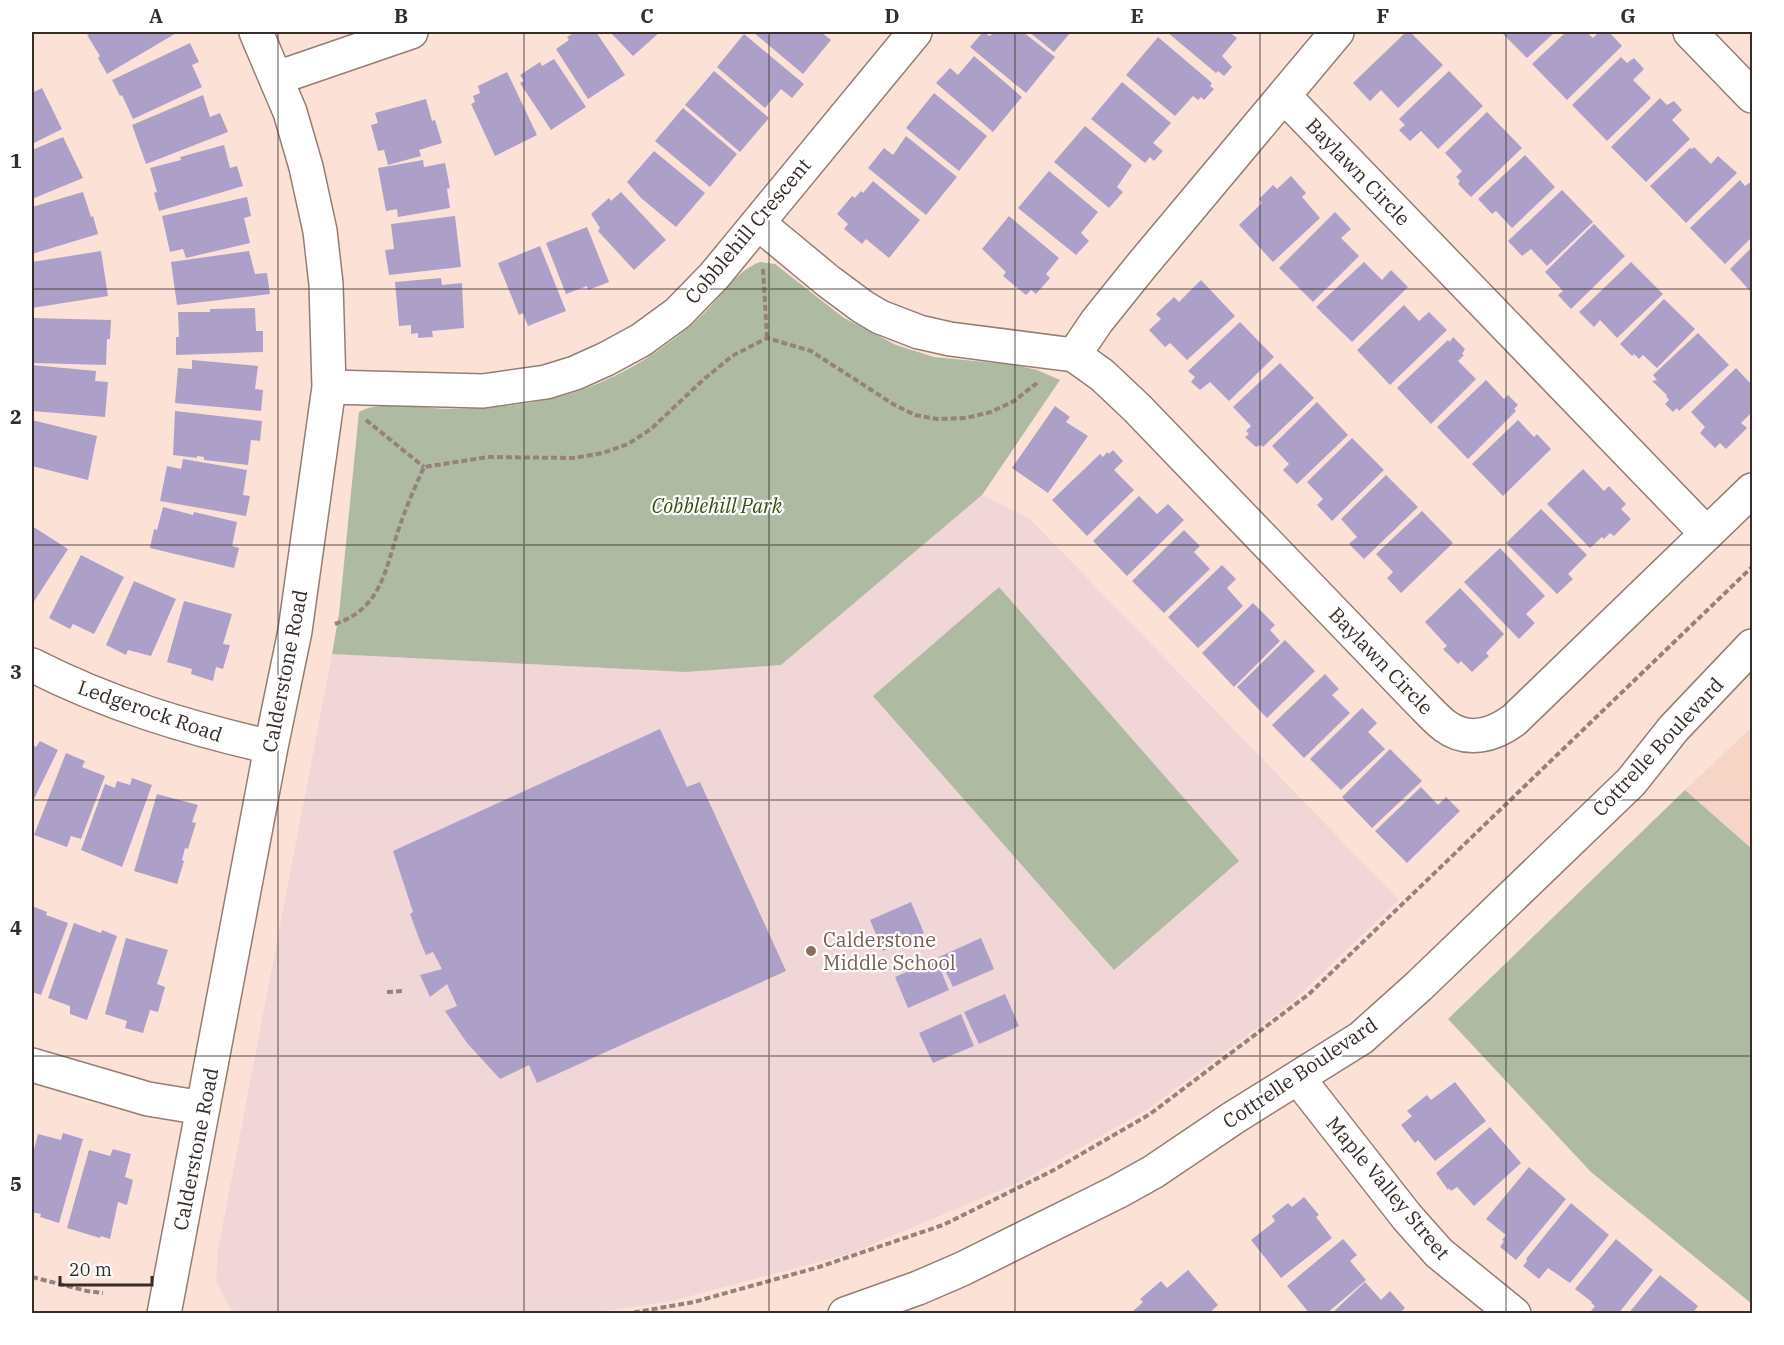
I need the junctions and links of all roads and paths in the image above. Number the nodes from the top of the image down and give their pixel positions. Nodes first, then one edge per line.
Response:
1 (256, 32) edge
2 (411, 32) edge
3 (915, 32) edge
4 (1337, 32) edge
5 (1690, 32) edge
6 (277, 78) junction
7 (1284, 96) junction
8 (1752, 96) edge
9 (758, 223) junction
10 (763, 268) dead end
11 (767, 338) junction
12 (1074, 355) junction
13 (1043, 378) dead end
14 (329, 387) junction
15 (365, 419) dead end
16 (424, 467) junction
17 (1752, 490) edge
18 (1707, 534) junction
19 (1752, 567) edge
20 (335, 624) dead end
21 (1752, 646) edge
22 (32, 665) edge
23 (271, 747) junction
24 (404, 991) dead end
25 (387, 992) dead end
26 (32, 1065) edge
27 (1298, 1078) junction
28 (203, 1108) junction
29 (32, 1277) edge
30 (103, 1293) dead end
31 (164, 1314) edge
32 (625, 1314) edge
33 (845, 1314) edge
34 (1514, 1314) edge

1 - 6 street, Calderstone Road
2 - 6 street
3 - 9 street, Cobblehill Crescent
4 - 7 street
5 - 8 street
6 - 14 street, Calderstone Road
7 - 12 street
7 - 18 street, Baylawn Circle
9 - 12 street, Baylawn Circle
9 - 14 street, Cobblehill Crescent
10 - 11 path
11 - 13 path
11 - 16 path
12 - 18 street, Baylawn Circle
14 - 23 street, Calderstone Road
15 - 16 path
16 - 20 path
17 - 18 street, Baylawn Circle
19 - 32 path
21 - 27 street, Cottrelle Boulevard
22 - 23 street, Ledgerock Road
23 - 28 street, Calderstone Road
24 - 25 path
26 - 28 street
27 - 33 street, Cottrelle Boulevard
27 - 34 street, Maple Valley Street
28 - 31 street, Calderstone Road
29 - 30 path

